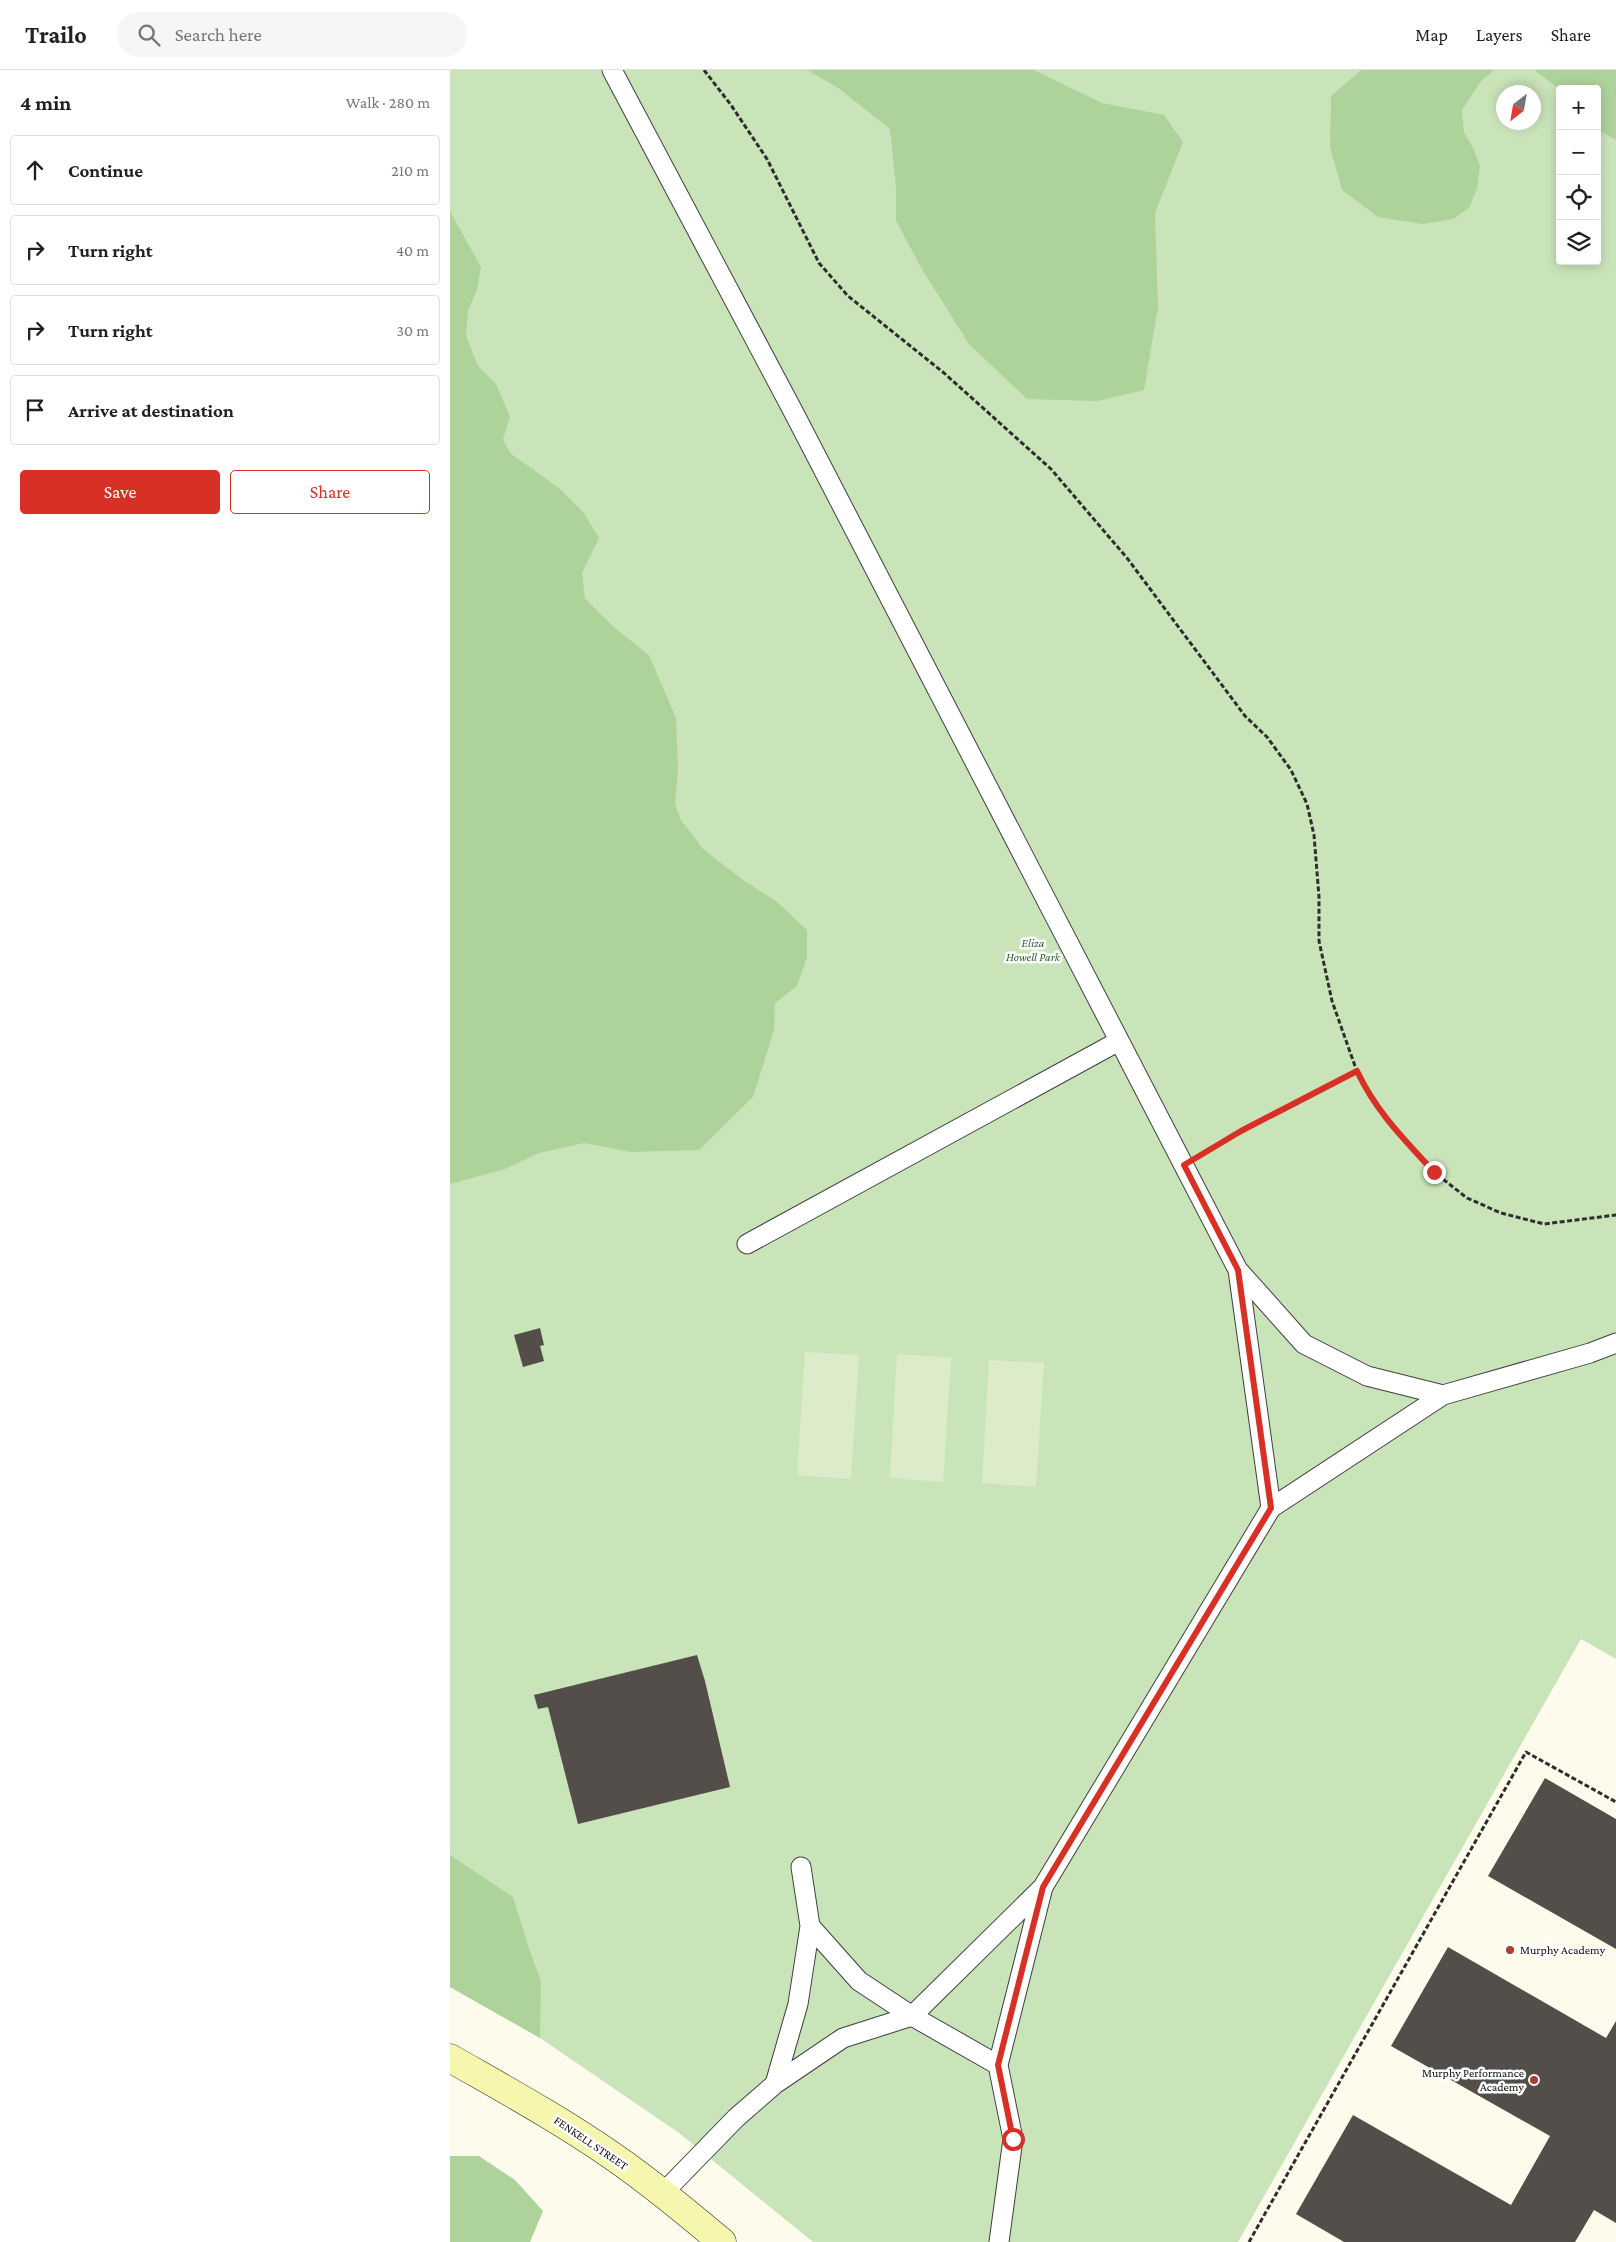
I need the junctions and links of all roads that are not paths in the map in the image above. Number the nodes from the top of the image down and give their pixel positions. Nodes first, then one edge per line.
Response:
1 (612, 70) edge
2 (1119, 1040) junction
3 (747, 1244) dead end
4 (1238, 1270) junction
5 (1616, 1343) edge
6 (1443, 1395) junction
7 (1271, 1508) junction
8 (801, 1868) dead end
9 (1043, 1887) junction
10 (810, 1926) junction
11 (912, 2016) junction
12 (450, 2058) edge
13 (998, 2065) junction
14 (775, 2084) junction
15 (662, 2193) junction
16 (722, 2242) edge
17 (1000, 2242) edge

1 - 2 lane
2 - 3 lane
2 - 4 lane
4 - 6 lane
4 - 7 lane
5 - 6 lane
6 - 7 lane
7 - 9 lane
8 - 10 lane
9 - 11 lane
9 - 13 lane
10 - 11 lane
10 - 14 lane
11 - 13 lane
11 - 14 lane
12 - 15 main road, FENKELL STREET
13 - 17 lane
14 - 15 lane
15 - 16 main road, FENKELL STREET

